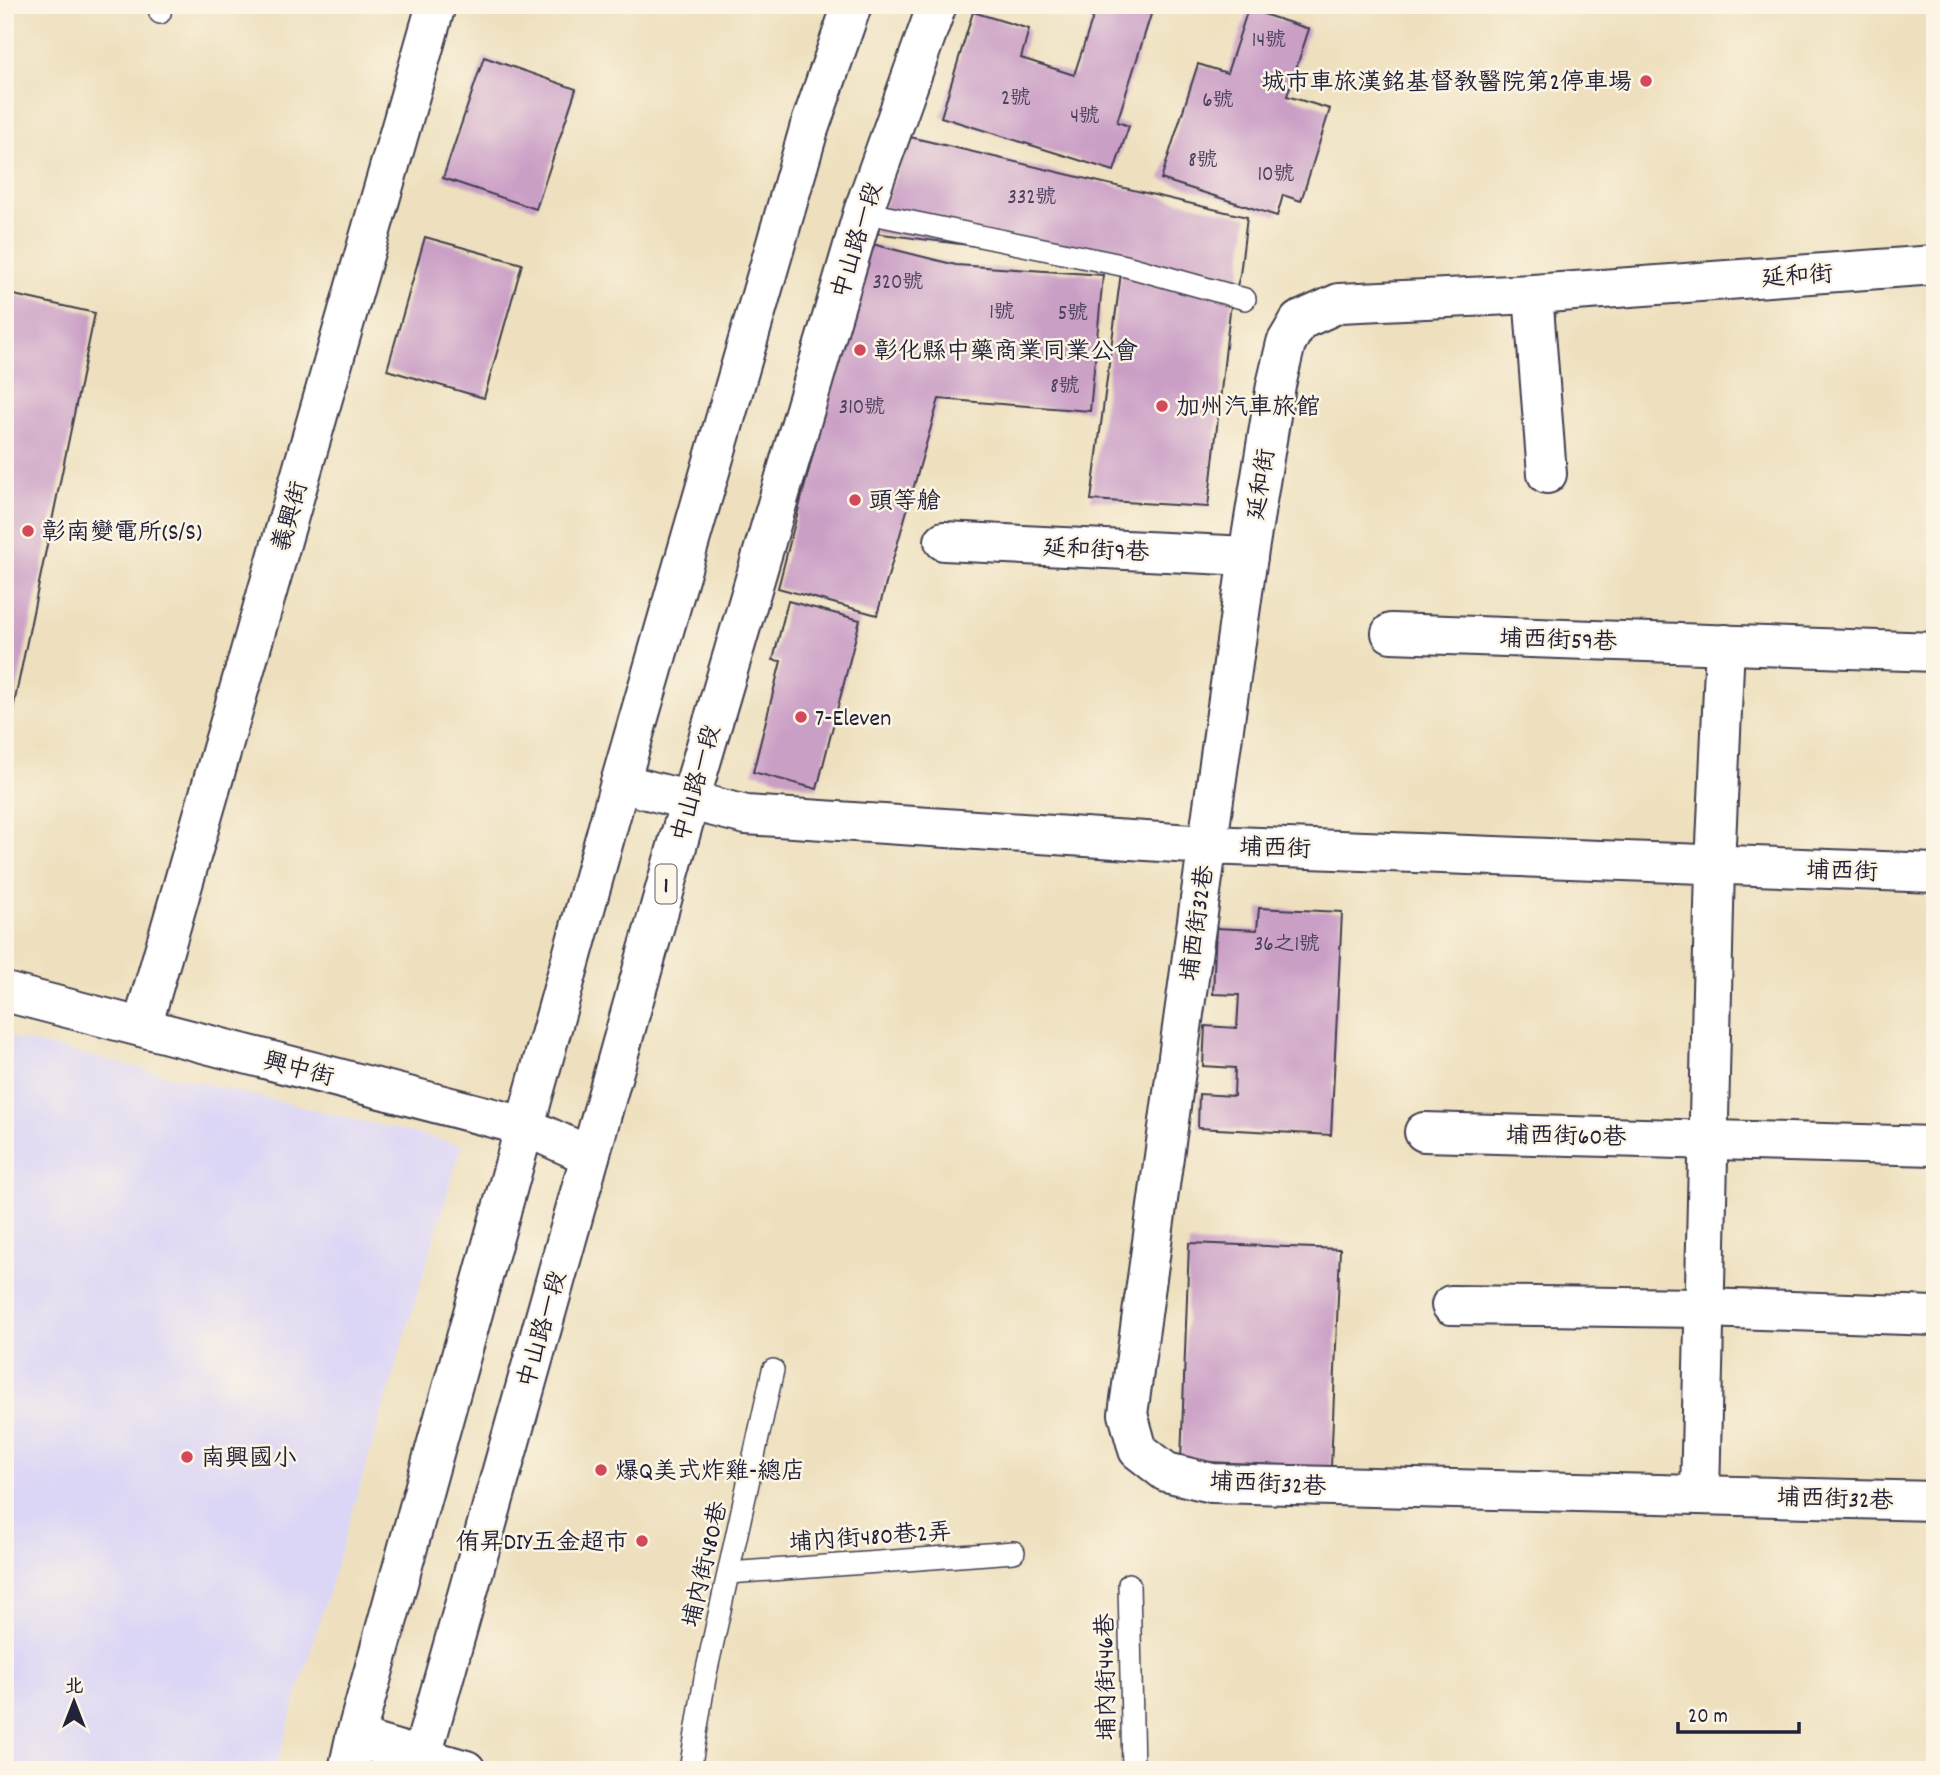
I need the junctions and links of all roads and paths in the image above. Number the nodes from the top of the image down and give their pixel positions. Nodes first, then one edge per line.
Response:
1 (436, 5) edge
2 (852, 5) edge
3 (937, 5) edge
4 (863, 212) junction
5 (1935, 265) edge
6 (1533, 294) junction
7 (1245, 299) dead end
8 (1547, 474) dead end
9 (944, 541) dead end
10 (1248, 556) junction
11 (1391, 633) dead end
12 (1725, 644) junction
13 (1935, 652) edge
14 (620, 783) junction
15 (690, 800) junction
16 (1207, 845) junction
17 (1715, 866) junction
18 (1935, 873) edge
19 (5, 992) edge
20 (142, 1027) junction
21 (524, 1126) junction
22 (1424, 1132) dead end
23 (1709, 1138) junction
24 (1935, 1146) edge
25 (590, 1156) junction
26 (1451, 1305) dead end
27 (1705, 1308) junction
28 (1935, 1316) edge
29 (773, 1370) dead end
30 (1700, 1494) junction
31 (1935, 1501) edge
32 (1014, 1552) dead end
33 (729, 1573) junction
34 (1129, 1584) dead end
35 (351, 1754) edge
36 (420, 1763) edge
37 (466, 1770) edge
38 (691, 1770) edge
39 (1133, 1770) edge

1 - 20 street, 義興街
2 - 14 street
3 - 4 street, 中山路一段 / 1
4 - 7 lane
4 - 15 street, 中山路一段 / 1
5 - 6 street, 延和街
6 - 8 street
6 - 10 street, 延和街
9 - 10 street, 延和街9巷
10 - 16 street, 延和街
11 - 12 street, 埔西街59巷
12 - 13 street, 埔西街59巷
12 - 17 street
14 - 15 street, 埔西街
14 - 21 street
15 - 16 street, 埔西街
15 - 25 street, 中山路一段 / 1
16 - 17 street, 埔西街
16 - 30 street, 埔西街32巷
17 - 18 street, 埔西街
17 - 23 street
19 - 20 street, 興中街
20 - 21 street, 興中街
21 - 25 street, 興中街
21 - 35 street
22 - 23 street, 埔西街60巷
23 - 24 street, 埔西街60巷
23 - 27 street
25 - 36 street, 中山路一段 / 1
26 - 27 street
27 - 28 street
27 - 30 street
29 - 33 lane, 埔內街480巷
30 - 31 street, 埔西街32巷
32 - 33 lane, 埔內街480巷2弄
33 - 38 lane, 埔內街480巷
34 - 39 lane, 埔內街446巷
35 - 36 street
36 - 37 street

